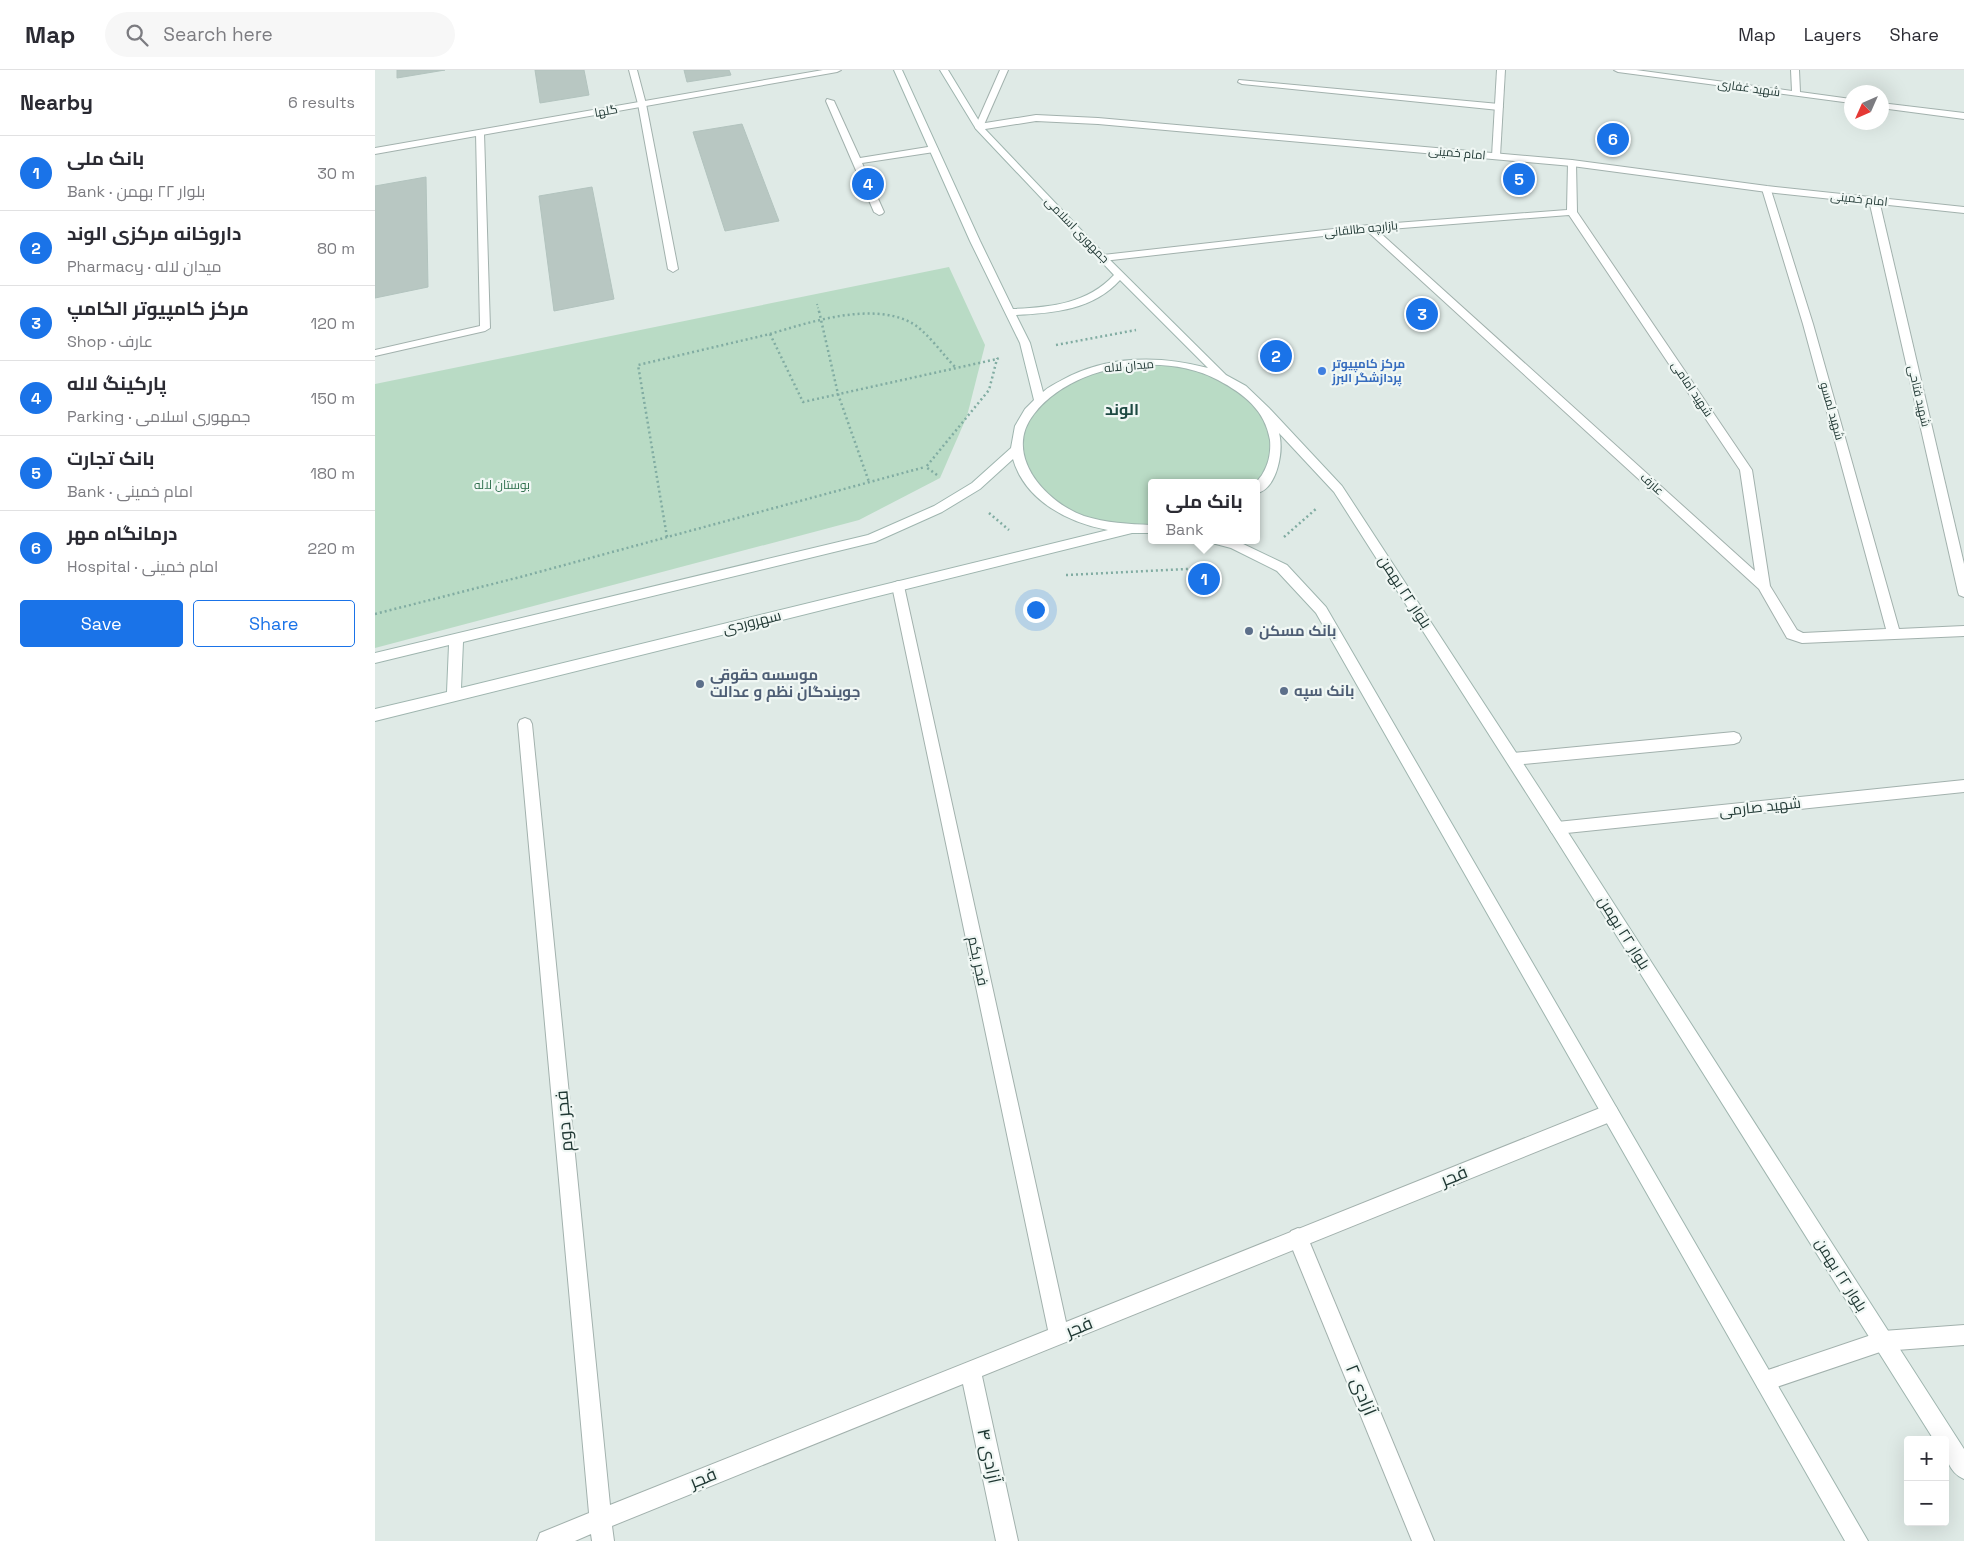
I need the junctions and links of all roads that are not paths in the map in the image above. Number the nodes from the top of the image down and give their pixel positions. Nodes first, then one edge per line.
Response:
1 (633, 70) edge
2 (837, 70) edge
3 (897, 70) edge
4 (944, 70) edge
5 (1004, 70) edge
6 (1501, 70) edge
7 (1618, 70) edge
8 (1795, 70) edge
9 (1640, 71) edge
10 (1242, 82) dead end
11 (1796, 94) junction
12 (1844, 100) edge
13 (830, 101) dead end
14 (642, 104) junction
15 (1889, 106) edge
16 (1499, 107) junction
17 (1964, 116) edge
18 (979, 127) junction
19 (480, 133) junction
20 (934, 149) junction
21 (375, 151) edge
22 (1497, 156) junction
23 (857, 161) junction
24 (1572, 163) junction
25 (1767, 189) junction
26 (1874, 200) junction
27 (1964, 210) edge
28 (879, 212) dead end
29 (1571, 212) junction
30 (1369, 228) junction
31 (1103, 258) junction
32 (673, 269) dead end
33 (1120, 274) junction
34 (1009, 312) junction
35 (375, 353) edge
36 (1224, 378) junction
37 (1039, 399) junction
38 (1265, 411) junction
39 (1016, 450) junction
40 (1260, 486) edge
41 (1129, 529) junction
42 (1148, 529) edge
43 (1235, 544) edge
44 (898, 586) junction
45 (1765, 586) junction
46 (1964, 592) edge
47 (1964, 631) edge
48 (1894, 634) junction
49 (456, 639) junction
50 (375, 658) edge
51 (454, 696) junction
52 (375, 715) edge
53 (525, 724) dead end
54 (1734, 738) dead end
55 (1513, 759) junction
56 (1964, 786) edge
57 (1557, 828) junction
58 (1610, 1113) junction
59 (1298, 1238) junction
60 (1059, 1335) junction
61 (1964, 1335) edge
62 (1883, 1341) junction
63 (971, 1370) junction
64 (1765, 1382) junction
65 (1964, 1468) edge
66 (602, 1518) junction
67 (548, 1541) edge
68 (603, 1541) edge
69 (1007, 1541) edge
70 (1423, 1541) edge
71 (1857, 1541) edge

1 - 14 street
2 - 14 street, گلها
3 - 20 street
4 - 18 street, جمهوری اسلامی
5 - 18 street
6 - 16 street
7 - 9 street, شهید غفاری
8 - 11 street
9 - 11 street, شهید غفاری
10 - 16 street
11 - 12 street, شهید غفاری
13 - 23 street
14 - 19 street, گلها
14 - 32 street
15 - 17 street
16 - 22 street
18 - 22 street, امام خمینی
18 - 31 street, جمهوری اسلامی
19 - 21 street, گلها
19 - 35 street
20 - 23 street
20 - 34 street
22 - 24 street, امام خمینی
23 - 28 street
24 - 25 street, امام خمینی
24 - 29 street
25 - 26 street, امام خمینی
25 - 48 street, شهید لمسو
26 - 27 street, امام خمینی
26 - 46 street, شهید فتاحی
29 - 30 street, بازارچه طالقانی
29 - 45 street, شهید امامی
30 - 31 street, بازارچه طالقانی
30 - 45 street, عارف
31 - 33 street, جمهوری اسلامی
33 - 34 street
33 - 36 street, جمهوری اسلامی
34 - 37 street
36 - 37 street, میدان لاله
36 - 38 street, میدان لاله
37 - 39 street, میدان لاله
38 - 40 street, میدان لاله
38 - 55 street, بلوار ۲۲ بهمن
39 - 41 street, میدان لاله
39 - 49 street
41 - 42 street, میدان لاله
41 - 44 street, سهروردی
43 - 58 street
44 - 51 street, سهروردی
44 - 60 street, فجر یکم
45 - 48 street, عارف
47 - 48 street, عارف
49 - 50 street
49 - 51 street
51 - 52 street, سهروردی
53 - 66 street, فجر دوم
54 - 55 street
55 - 57 street, بلوار ۲۲ بهمن
56 - 57 street, شهید صارمی
57 - 62 street, بلوار ۲۲ بهمن
58 - 59 street, فجر
58 - 64 street
59 - 60 street, فجر
59 - 70 street, آزادی ۲
60 - 63 street, فجر
61 - 62 street
62 - 64 street
62 - 65 street, بلوار ۲۲ بهمن
63 - 66 street, فجر
63 - 69 street, آزادی ۴
64 - 71 street
66 - 67 street, فجر
66 - 68 street, فجر دوم

